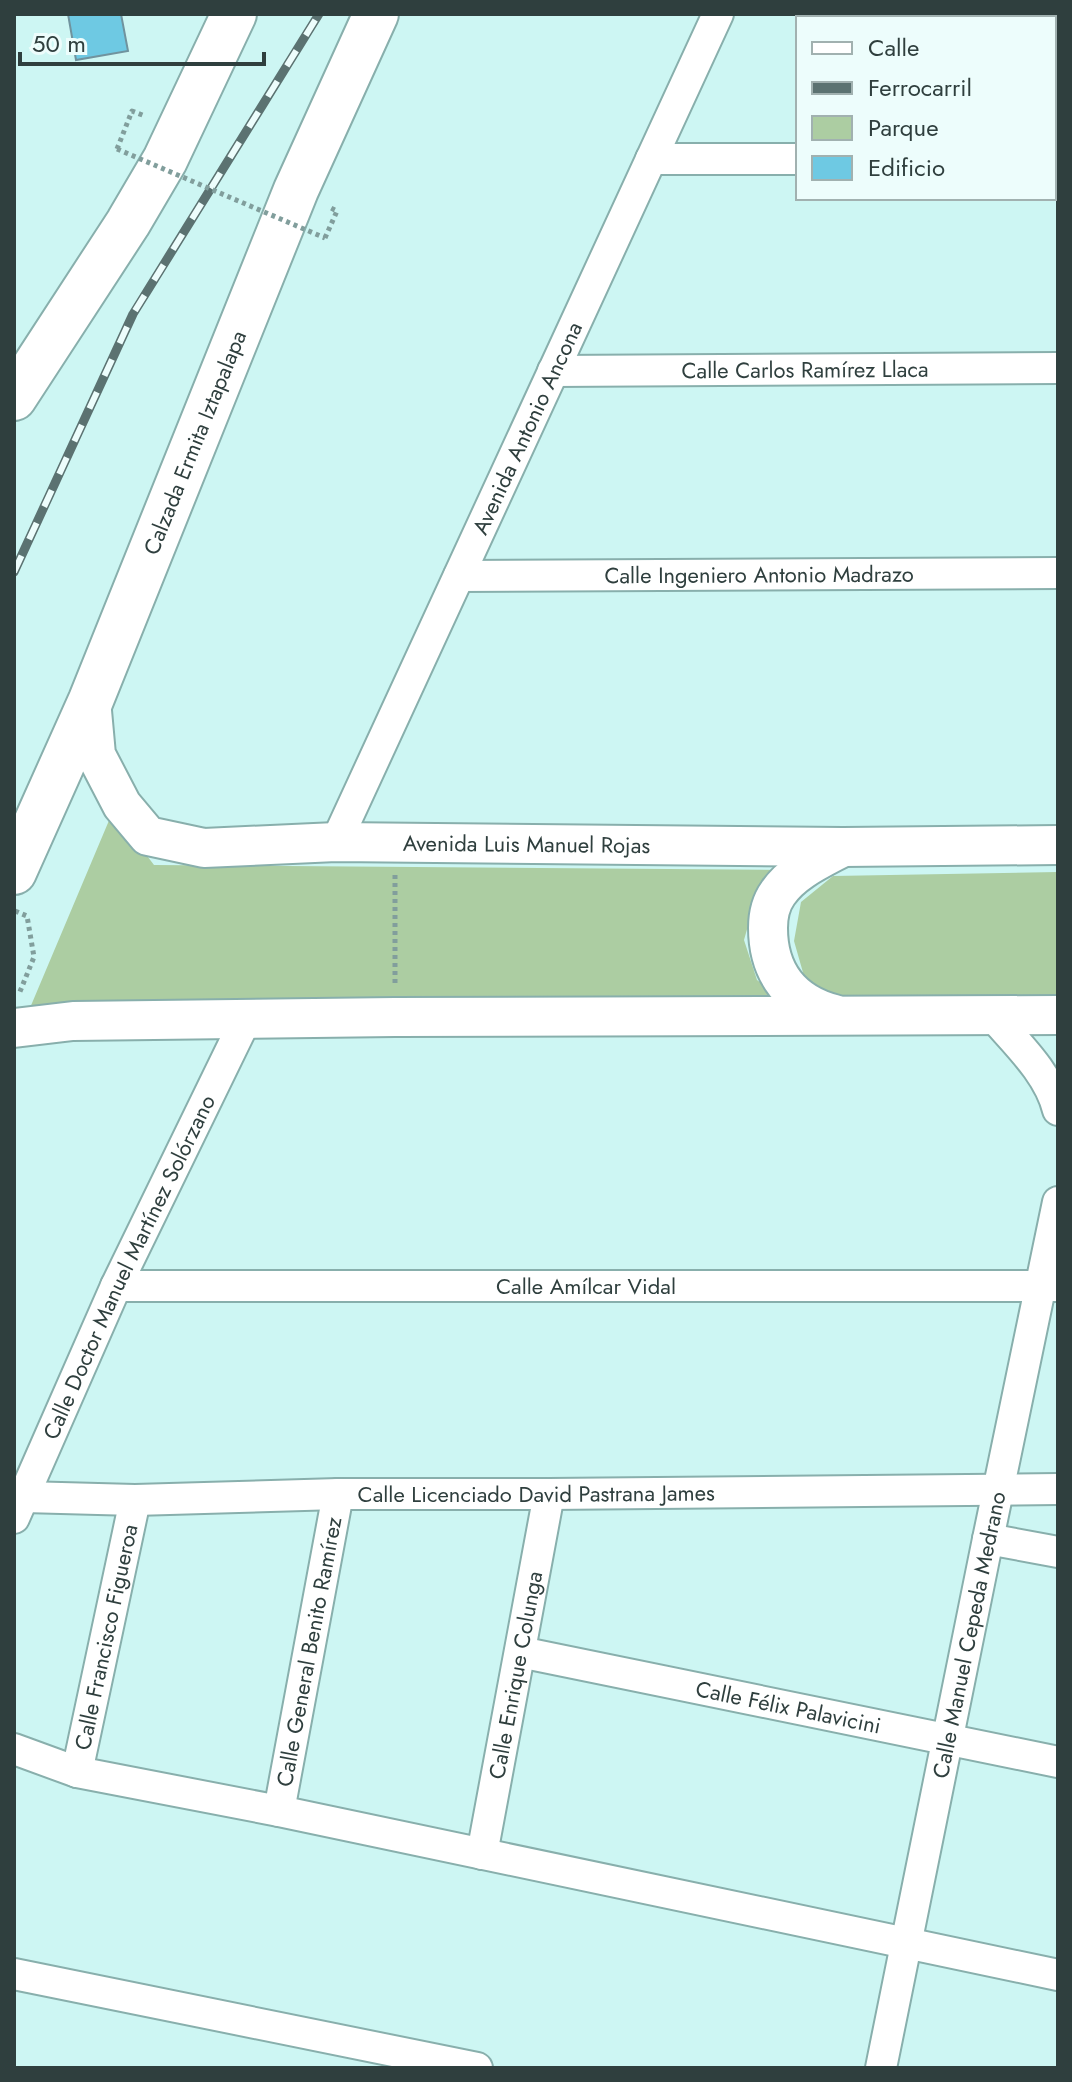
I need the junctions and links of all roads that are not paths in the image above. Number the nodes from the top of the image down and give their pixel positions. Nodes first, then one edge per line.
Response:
1 (234, 14) edge
2 (376, 14) edge
3 (718, 14) edge
4 (651, 159) junction
5 (796, 159) edge
6 (1058, 368) edge
7 (553, 371) junction
8 (14, 398) edge
9 (1058, 573) edge
10 (459, 576) junction
11 (91, 700) junction
12 (336, 842) junction
13 (1058, 845) edge
14 (843, 847) junction
15 (14, 872) edge
16 (992, 1015) junction
17 (1058, 1015) edge
18 (852, 1016) junction
19 (246, 1019) junction
20 (14, 1028) edge
21 (1058, 1110) edge
22 (1058, 1202) edge
23 (116, 1286) junction
24 (1050, 1286) edge
25 (998, 1489) junction
26 (1058, 1489) edge
27 (338, 1494) junction
28 (549, 1494) junction
29 (135, 1500) junction
30 (17, 1502) edge
31 (988, 1539) junction
32 (1058, 1552) edge
33 (520, 1652) junction
34 (948, 1738) junction
35 (14, 1749) edge
36 (1058, 1762) edge
37 (77, 1772) junction
38 (279, 1811) junction
39 (482, 1854) junction
40 (906, 1942) junction
41 (14, 1974) edge
42 (1058, 1975) edge
43 (477, 2068) edge
44 (881, 2068) edge

1 - 8 main road
2 - 11 main road, Calzada Ermita Iztapalapa
3 - 4 street, Avenida Antonio Ancona
4 - 5 street
4 - 7 street, Avenida Antonio Ancona
6 - 7 street, Calle Carlos Ramírez Llaca
7 - 10 street, Avenida Antonio Ancona
9 - 10 street, Calle Ingeniero Antonio Madrazo
10 - 12 street, Avenida Antonio Ancona
11 - 12 street, Avenida Luis Manuel Rojas
11 - 15 main road, Calzada Ermita Iztapalapa
12 - 14 street, Avenida Luis Manuel Rojas
13 - 14 street, Avenida Luis Manuel Rojas
14 - 18 street
16 - 17 street
16 - 18 street
16 - 21 street
18 - 19 street
19 - 20 street
19 - 23 street, Calle Doctor Manuel Martínez Solórzano
22 - 24 street, Calle Manuel Cepeda Medrano
23 - 24 street, Calle Amílcar Vidal
23 - 30 street, Calle Doctor Manuel Martínez Solórzano
24 - 25 street, Calle Manuel Cepeda Medrano
25 - 26 street, Calle Licenciado David Pastrana James
25 - 28 street, Calle Licenciado David Pastrana James
25 - 31 street, Calle Manuel Cepeda Medrano
27 - 28 street, Calle Licenciado David Pastrana James
27 - 29 street, Calle Licenciado David Pastrana James
27 - 38 street, Calle General Benito Ramírez
28 - 33 street, Calle Enrique Colunga
29 - 30 street, Calle Licenciado David Pastrana James
29 - 37 street, Calle Francisco Figueroa
31 - 32 street
31 - 34 street, Calle Manuel Cepeda Medrano
33 - 34 street, Calle Félix Palavicini
33 - 39 street, Calle Enrique Colunga
34 - 36 street, Calle Félix Palavicini
34 - 40 street, Calle Manuel Cepeda Medrano
35 - 37 street
37 - 38 street
38 - 39 street
39 - 40 street
40 - 42 street
40 - 44 street, Calle Manuel Cepeda Medrano
41 - 43 street

